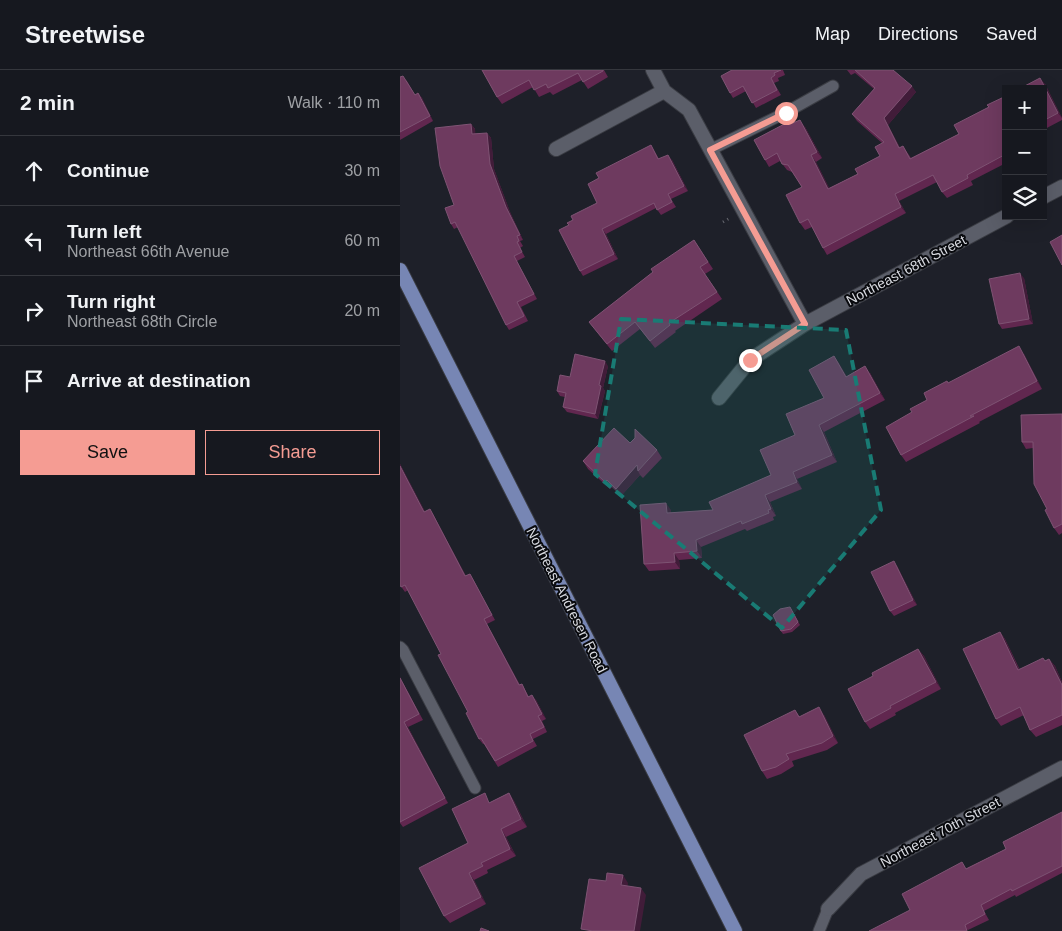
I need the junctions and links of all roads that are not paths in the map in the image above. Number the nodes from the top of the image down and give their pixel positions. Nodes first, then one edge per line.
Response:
1 (653, 70) edge
2 (832, 86) dead end
3 (664, 91) junction
4 (556, 150) dead end
5 (710, 150) junction
6 (1062, 187) edge
7 (1047, 195) edge
8 (1002, 219) edge
9 (400, 270) edge
10 (805, 324) junction
11 (719, 398) dead end
12 (400, 647) edge
13 (1062, 768) edge
14 (474, 788) dead end
15 (828, 909) joint
16 (735, 931) edge
17 (819, 931) edge

1 - 3 street
2 - 5 lane
3 - 4 street
3 - 5 street
5 - 10 street
6 - 7 street
8 - 10 street, Northeast 68th Street
9 - 16 main road, Northeast Andresen Road
10 - 11 street, Northeast 68th Street
12 - 14 lane
13 - 15 street, Northeast 70th Street
15 - 17 lane

